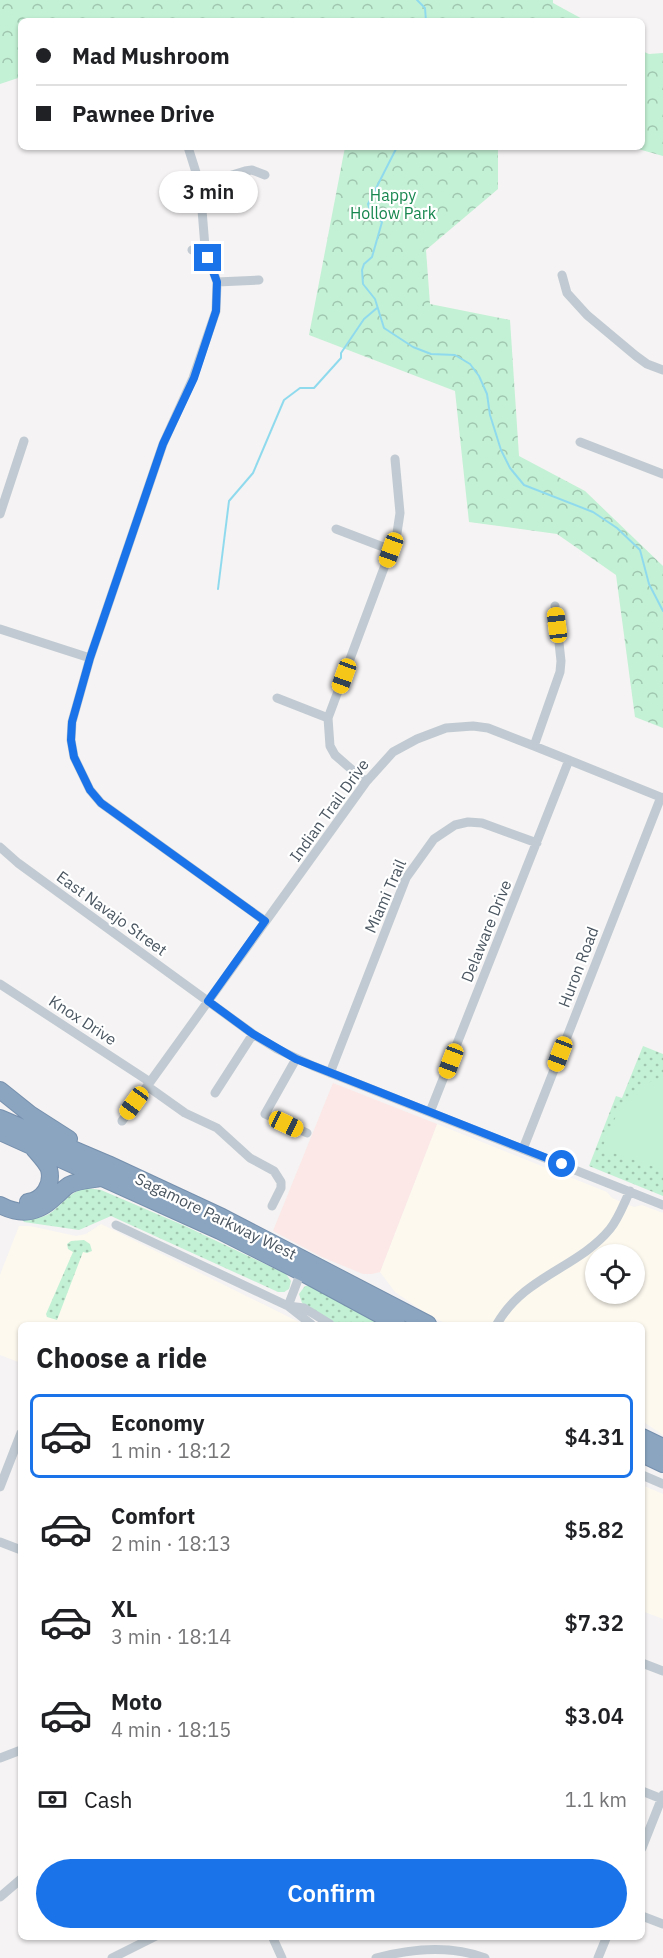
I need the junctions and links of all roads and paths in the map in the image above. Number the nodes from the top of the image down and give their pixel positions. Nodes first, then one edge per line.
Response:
1 (189, 150) edge
2 (265, 175) dead end
3 (200, 185) junction
4 (205, 247) junction
5 (192, 250) dead end
6 (562, 275) dead end
7 (259, 280) dead end
8 (217, 282) junction
9 (663, 370) edge
10 (24, 441) dead end
11 (580, 442) dead end
12 (395, 459) dead end
13 (663, 474) edge
14 (0, 514) edge
15 (336, 529) dead end
16 (391, 550) junction
17 (555, 606) dead end
18 (0, 629) edge
19 (90, 658) junction
20 (276, 698) dead end
21 (328, 718) junction
22 (534, 746) junction
23 (568, 760) junction
24 (366, 782) junction
25 (662, 797) edge
26 (537, 843) junction
27 (0, 847) edge
28 (265, 921) junction
29 (0, 984) edge
30 (208, 1001) junction
31 (253, 1034) junction
32 (296, 1059) junction
33 (330, 1073) junction
34 (148, 1084) junction
35 (0, 1089) edge
36 (215, 1093) dead end
37 (430, 1112) junction
38 (0, 1118) edge
39 (122, 1121) dead end
40 (0, 1132) edge
41 (307, 1133) dead end
42 (32, 1146) junction
43 (523, 1149) junction
44 (105, 1171) junction
45 (630, 1191) junction
46 (0, 1196) edge
47 (0, 1205) edge
48 (663, 1205) edge
49 (272, 1206) dead end
50 (116, 1225) dead end
51 (301, 1272) junction
52 (288, 1306) junction
53 (308, 1322) edge
54 (327, 1322) edge
55 (393, 1322) edge
56 (424, 1322) edge
57 (498, 1322) edge
58 (645, 1438) edge
59 (18, 1440) edge
60 (663, 1447) edge
61 (645, 1455) edge
62 (663, 1464) edge
63 (645, 1476) edge
64 (663, 1484) edge
65 (0, 1487) edge
66 (0, 1542) edge
67 (18, 1549) edge
68 (645, 1664) edge
69 (663, 1671) edge
70 (18, 1751) edge
71 (0, 1758) edge
72 (645, 1792) edge
73 (662, 1797) edge
74 (645, 1840) edge
75 (18, 1882) edge
76 (0, 1897) edge
77 (645, 1917) edge
78 (663, 1924) edge
79 (148, 1940) edge
80 (274, 1940) edge
81 (605, 1940) edge
82 (112, 1958) edge
83 (282, 1958) edge
84 (376, 1958) edge
85 (485, 1958) edge
86 (598, 1958) edge

1 - 3 street
2 - 3 street
3 - 4 street
4 - 5 street
4 - 8 street
6 - 9 street
7 - 8 street
8 - 19 street
10 - 14 street
11 - 13 street
12 - 16 street
15 - 16 street
16 - 21 street
17 - 22 street
18 - 19 street
19 - 28 street
20 - 21 street
21 - 24 street
22 - 23 street, Indian Trail Drive
22 - 24 street, Indian Trail Drive
23 - 25 street, Indian Trail Drive
23 - 26 street, Delaware Drive
24 - 28 street, Indian Trail Drive
25 - 43 street, Huron Road
26 - 33 street, Miami Trail
26 - 37 street, Delaware Drive
27 - 30 street, East Navajo Street
28 - 30 street, Indian Trail Drive
29 - 34 street, Knox Drive
30 - 31 street, East Navajo Street
30 - 34 street, Indian Trail Drive
31 - 32 street, East Navajo Street
31 - 36 street
32 - 33 street, East Navajo Street
32 - 41 street
33 - 37 street, East Navajo Street
34 - 39 street, Indian Trail Drive
34 - 49 street, Knox Drive
35 - 44 highway
37 - 43 street, East Navajo Street
38 - 44 highway, Sagamore Parkway West
40 - 42 highway, Sagamore Parkway West
42 - 44 highway, Sagamore Parkway West
42 - 46 highway
43 - 45 street, East Navajo Street
44 - 47 highway
44 - 51 highway, Sagamore Parkway West
44 - 56 highway, Sagamore Parkway West
45 - 48 street, East Navajo Street
45 - 57 street
50 - 52 street
51 - 52 street
51 - 55 highway, Sagamore Parkway West
52 - 53 street
52 - 54 street
58 - 60 highway
59 - 65 street
61 - 62 highway
63 - 64 street
66 - 67 street
68 - 69 street
70 - 71 street
72 - 73 street
73 - 74 street
75 - 76 street
77 - 78 street
79 - 82 street
80 - 83 street
81 - 86 street
84 - 85 street

